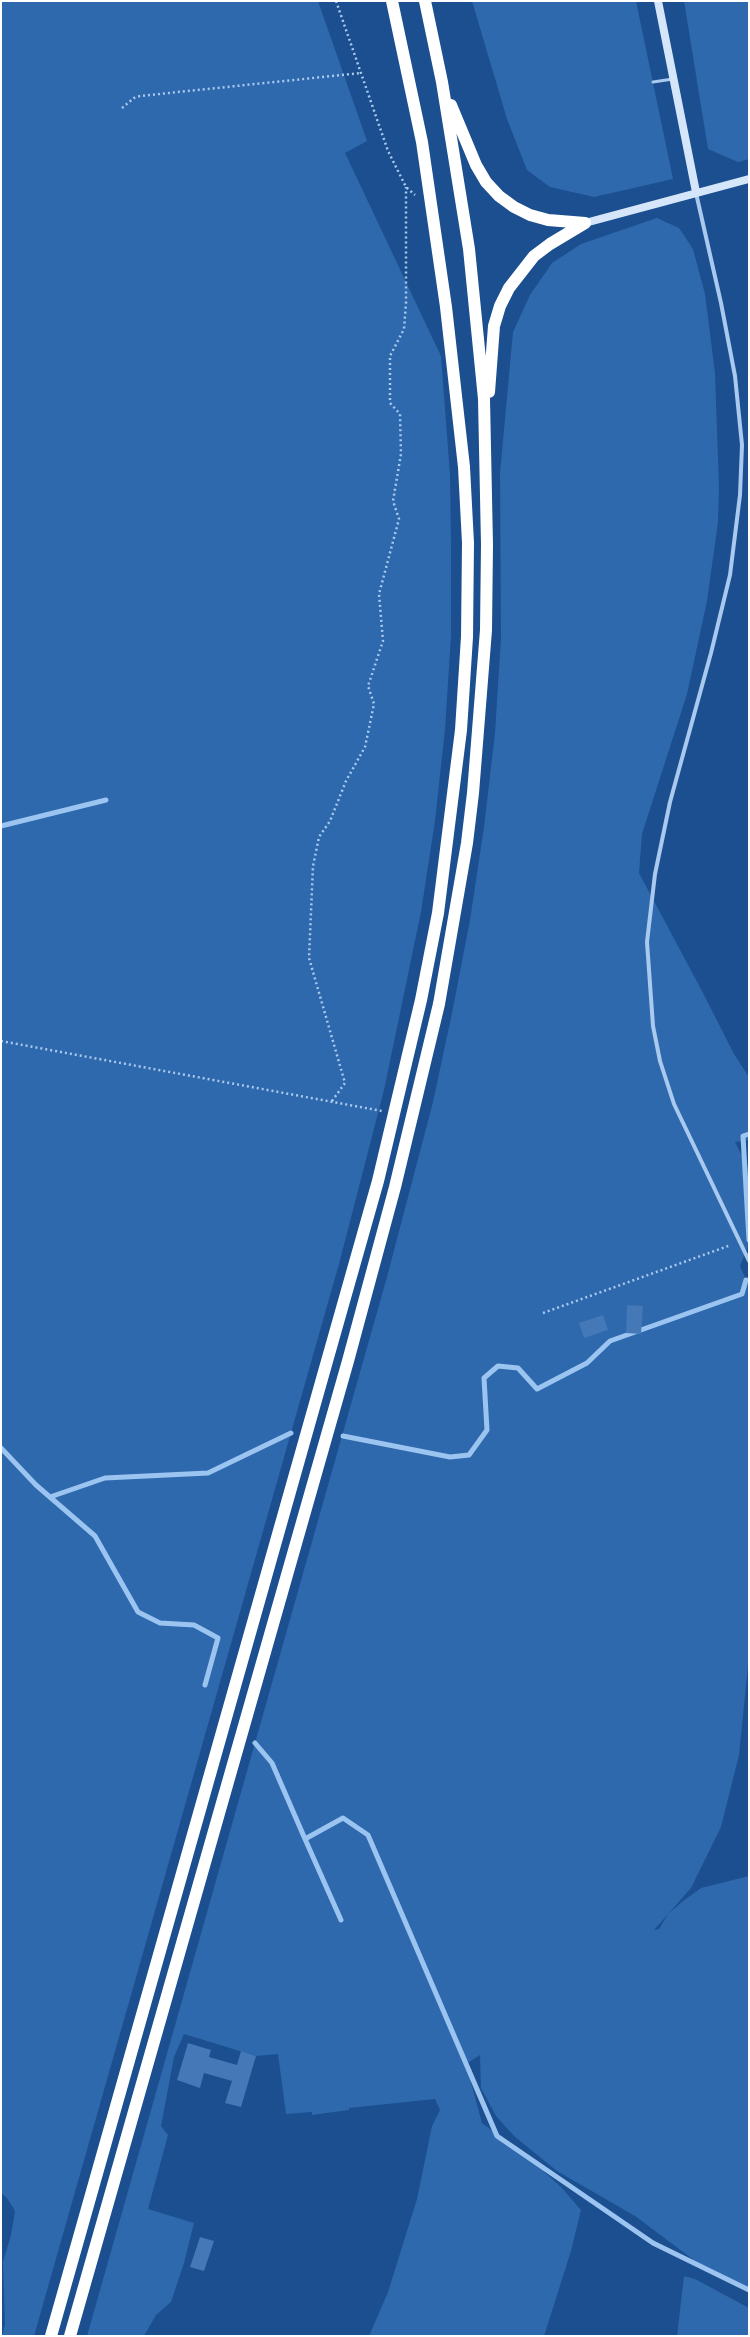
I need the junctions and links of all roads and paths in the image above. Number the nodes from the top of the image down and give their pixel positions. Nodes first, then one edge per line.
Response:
1 (336, 1) edge
2 (392, 1) edge
3 (425, 1) edge
4 (658, 1) edge
5 (361, 73) junction
6 (673, 79) junction
7 (442, 82) junction
8 (653, 82) dead end
9 (122, 108) dead end
10 (749, 179) edge
11 (406, 187) junction
12 (696, 192) junction
13 (432, 204) junction
14 (585, 223) junction
15 (485, 440) junction
16 (1, 1041) edge
17 (332, 1101) junction
18 (384, 1111) dead end
19 (739, 1243) junction
20 (749, 1262) edge
21 (543, 1313) dead end
22 (51, 2336) edge
23 (70, 2336) edge

1 - 5 path
2 - 13 highway
3 - 7 highway
4 - 6 street
5 - 9 path
5 - 11 path
6 - 8 lane
6 - 12 street
7 - 14 highway
7 - 15 highway
10 - 12 street
11 - 13 path
11 - 17 path
12 - 14 street
12 - 19 street
13 - 22 highway
14 - 15 highway
15 - 23 highway
16 - 17 path
17 - 18 path
19 - 20 street
19 - 21 path

